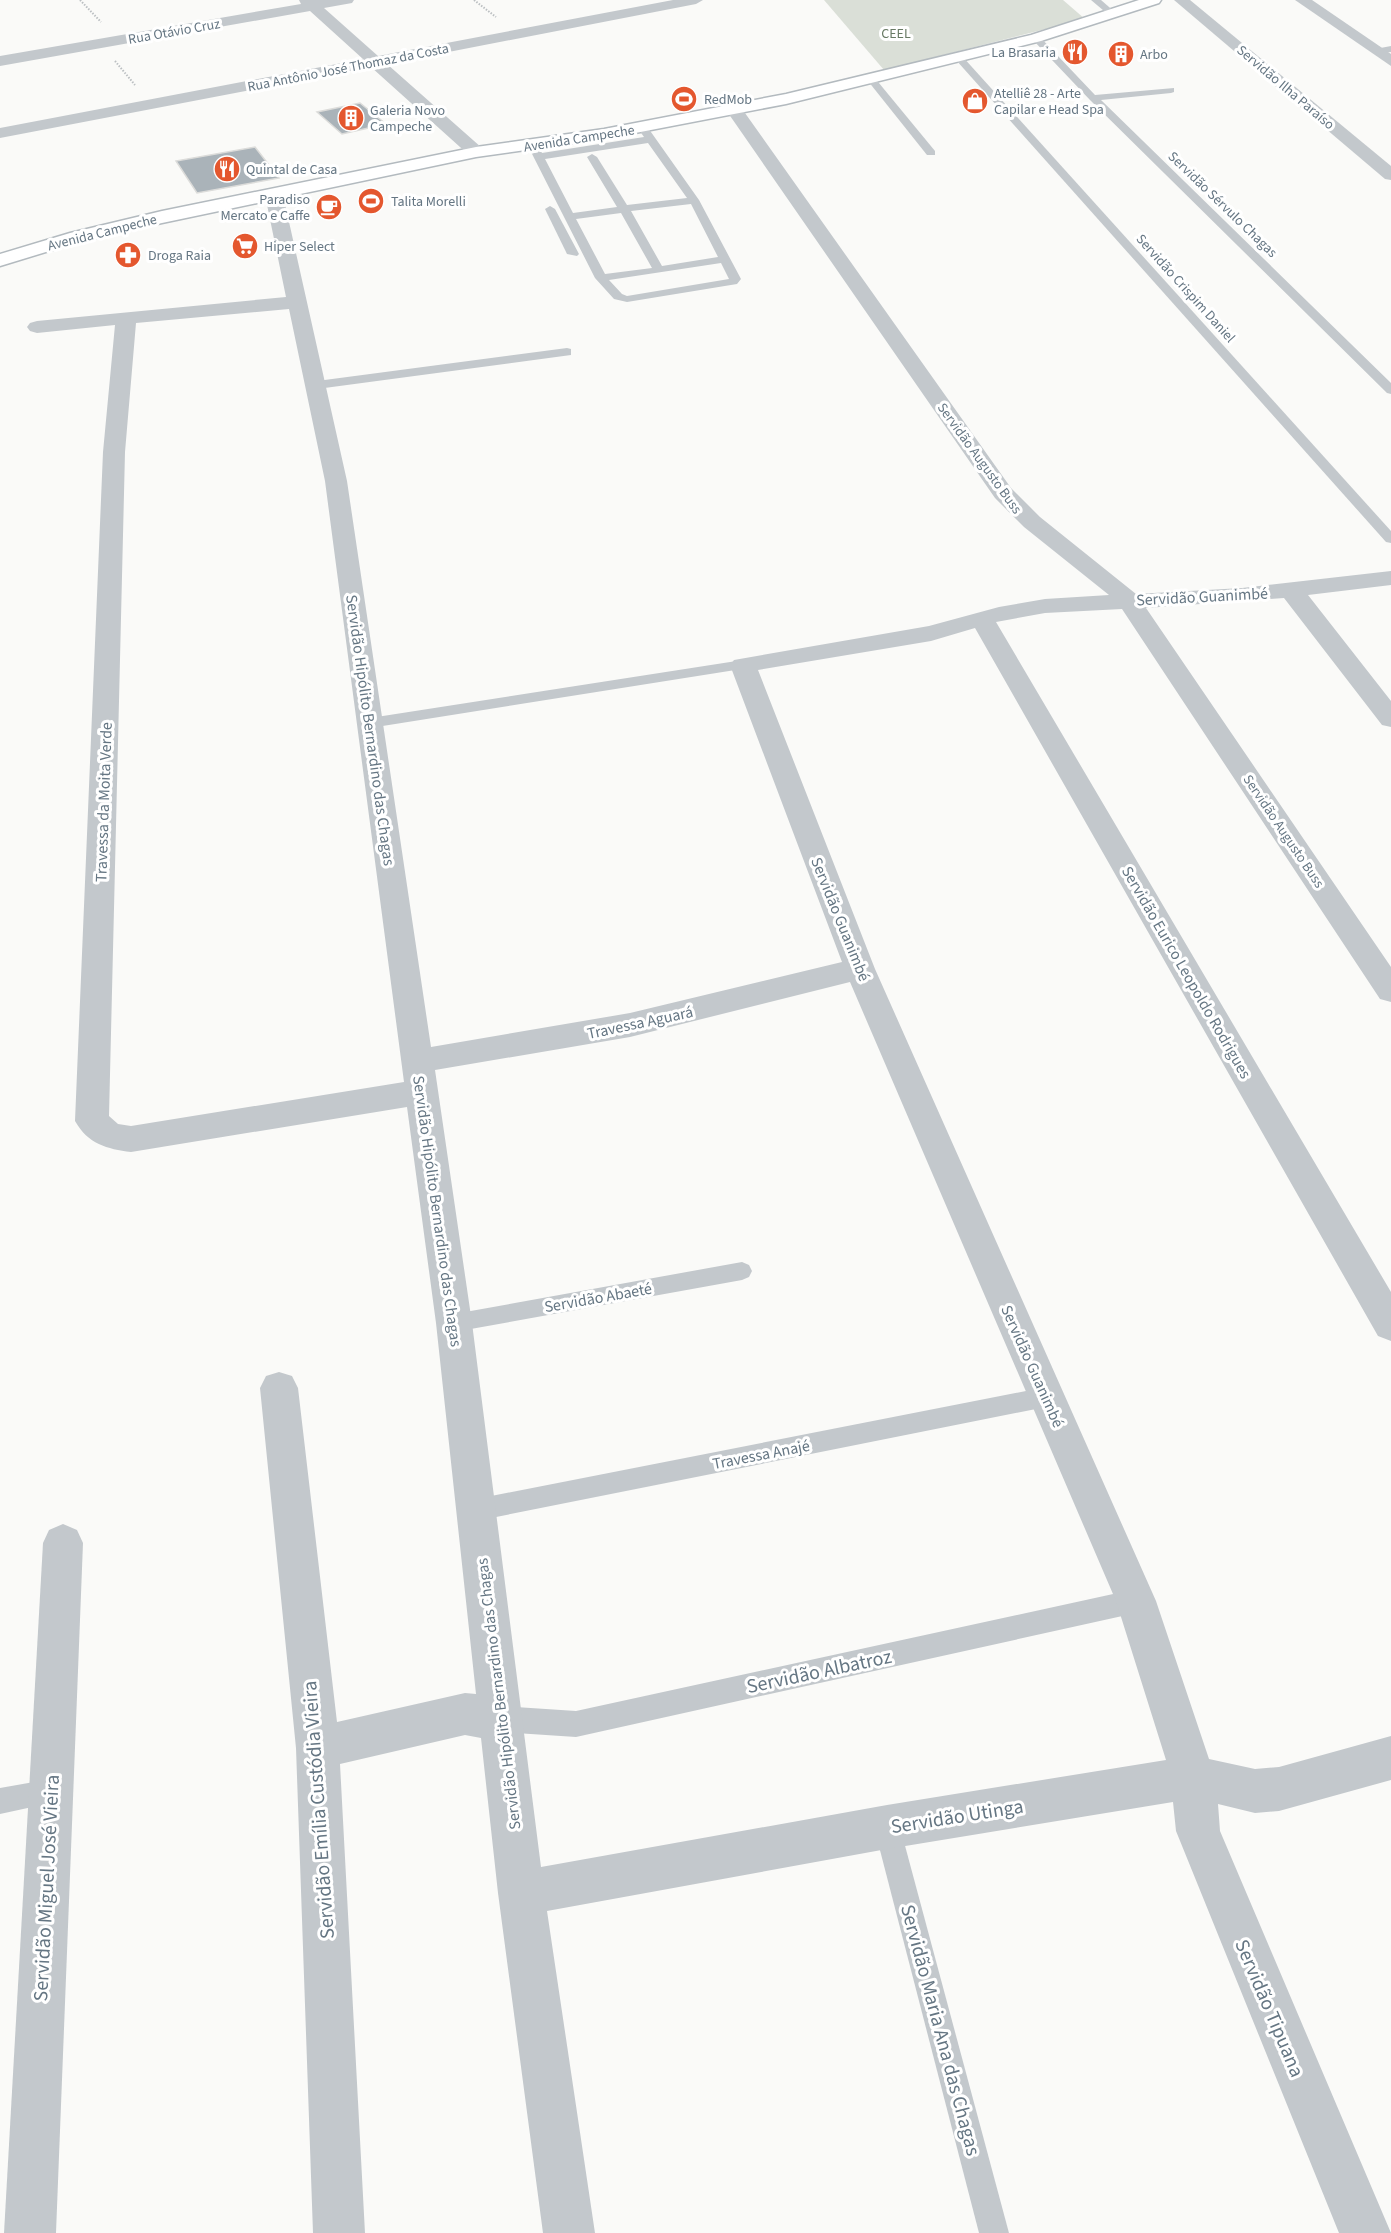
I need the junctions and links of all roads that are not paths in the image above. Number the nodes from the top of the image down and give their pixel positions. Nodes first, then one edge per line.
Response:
1 (347, 0) edge
2 (696, 0) edge
3 (1095, 0) edge
4 (1154, 0) edge
5 (1181, 0) edge
6 (1302, 0) edge
7 (309, 3) edge
8 (1113, 14) junction
9 (1036, 38) junction
10 (1383, 49) edge
11 (959, 58) junction
12 (0, 61) edge
13 (375, 61) junction
14 (1391, 61) edge
15 (872, 79) junction
16 (1171, 90) dead end
17 (1093, 98) junction
18 (735, 110) junction
19 (0, 133) edge
20 (647, 133) junction
21 (476, 152) junction
22 (529, 152) junction
23 (931, 153) dead end
24 (592, 157) dead end
25 (1391, 175) edge
26 (274, 195) junction
27 (694, 200) junction
28 (546, 201) dead end
29 (624, 209) junction
30 (569, 217) junction
31 (573, 254) dead end
32 (0, 260) edge
33 (722, 260) junction
34 (659, 270) junction
35 (601, 278) junction
36 (299, 302) junction
37 (126, 318) junction
38 (37, 327) dead end
39 (567, 352) dead end
40 (316, 385) junction
41 (1391, 390) edge
42 (1391, 538) edge
43 (1391, 578) edge
44 (1291, 590) junction
45 (1128, 599) junction
46 (982, 620) junction
47 (743, 665) junction
48 (1391, 719) edge
49 (370, 723) junction
50 (860, 969) junction
51 (1391, 991) edge
52 (420, 1077) junction
53 (742, 1271) dead end
54 (454, 1323) junction
55 (1391, 1325) edge
56 (279, 1388) dead end
57 (1046, 1397) junction
58 (476, 1510) junction
59 (63, 1543) dead end
60 (1136, 1601) junction
61 (500, 1719) junction
62 (318, 1748) junction
63 (1391, 1758) edge
64 (1193, 1777) junction
65 (51, 1792) junction
66 (0, 1801) edge
67 (887, 1827) junction
68 (521, 1893) junction
69 (30, 2233) edge
70 (339, 2233) edge
71 (569, 2233) edge
72 (994, 2233) edge
73 (1365, 2233) edge

1 - 7 street, Rua Otávio Cruz
2 - 13 street, Rua Antônio José Thomaz da Costa
3 - 8 lane
4 - 8 main road, Avenida Campeche
5 - 25 street, Servidão Ilha Paraíso
6 - 10 street
7 - 12 street, Rua Otávio Cruz
7 - 13 street
8 - 9 main road, Avenida Campeche
9 - 11 main road, Avenida Campeche
9 - 17 lane, Servidão Sérvulo Chagas
10 - 14 street
11 - 15 main road, Avenida Campeche
11 - 42 lane, Servidão Crispim Daniel
13 - 19 street, Rua Antônio José Thomaz da Costa
13 - 21 street
15 - 18 main road, Avenida Campeche
15 - 23 lane
16 - 17 lane
17 - 41 lane, Servidão Sérvulo Chagas
18 - 20 main road, Avenida Campeche
18 - 45 street, Servidão Augusto Buss
20 - 22 main road, Avenida Campeche
20 - 27 lane
21 - 22 main road, Avenida Campeche
21 - 26 main road, Avenida Campeche
22 - 30 lane
24 - 29 lane
26 - 32 main road, Avenida Campeche
26 - 36 street, Servidão Hipólito Bernardino das Chagas
27 - 29 lane
27 - 33 lane
28 - 31 lane
29 - 30 lane
29 - 34 lane
30 - 35 lane
33 - 34 lane
33 - 35 lane
34 - 35 lane
36 - 37 street
36 - 40 street, Servidão Hipólito Bernardino das Chagas
37 - 38 street
37 - 52 street, Travessa da Moita Verde
39 - 40 lane
40 - 49 street, Servidão Hipólito Bernardino das Chagas
43 - 44 street, Servidão Guanimbé
44 - 45 street, Servidão Guanimbé
44 - 48 street
45 - 46 street, Servidão Guanimbé
45 - 51 street, Servidão Augusto Buss
46 - 47 street, Servidão Guanimbé
46 - 55 street, Servidão Eurico Leopoldo Rodrigues
47 - 49 lane
47 - 50 street, Servidão Guanimbé
49 - 52 street, Servidão Hipólito Bernardino das Chagas
50 - 52 street, Travessa Aguará
50 - 57 street, Servidão Guanimbé
52 - 54 street, Servidão Hipólito Bernardino das Chagas
53 - 54 lane, Servidão Abaeté
54 - 58 street, Servidão Hipólito Bernardino das Chagas
56 - 62 street, Servidão Emília Custódia Vieira
57 - 58 lane, Travessa Anajé
57 - 60 street, Servidão Guanimbé
58 - 61 street, Servidão Hipólito Bernardino das Chagas
59 - 65 street, Servidão Miguel José Vieira
60 - 61 lane, Servidão Albatroz
60 - 64 street, Servidão Guanimbé
61 - 62 street
61 - 68 street, Servidão Hipólito Bernardino das Chagas
62 - 70 street, Servidão Emília Custódia Vieira
63 - 64 street, Servidão Utinga
64 - 67 street, Servidão Utinga
64 - 73 street, Servidão Tipuana
65 - 66 lane
65 - 69 street, Servidão Miguel José Vieira
67 - 68 street, Servidão Utinga
67 - 72 lane, Servidão Maria Ana das Chagas
68 - 71 street, Servidão Hipólito Bernardino das Chagas

